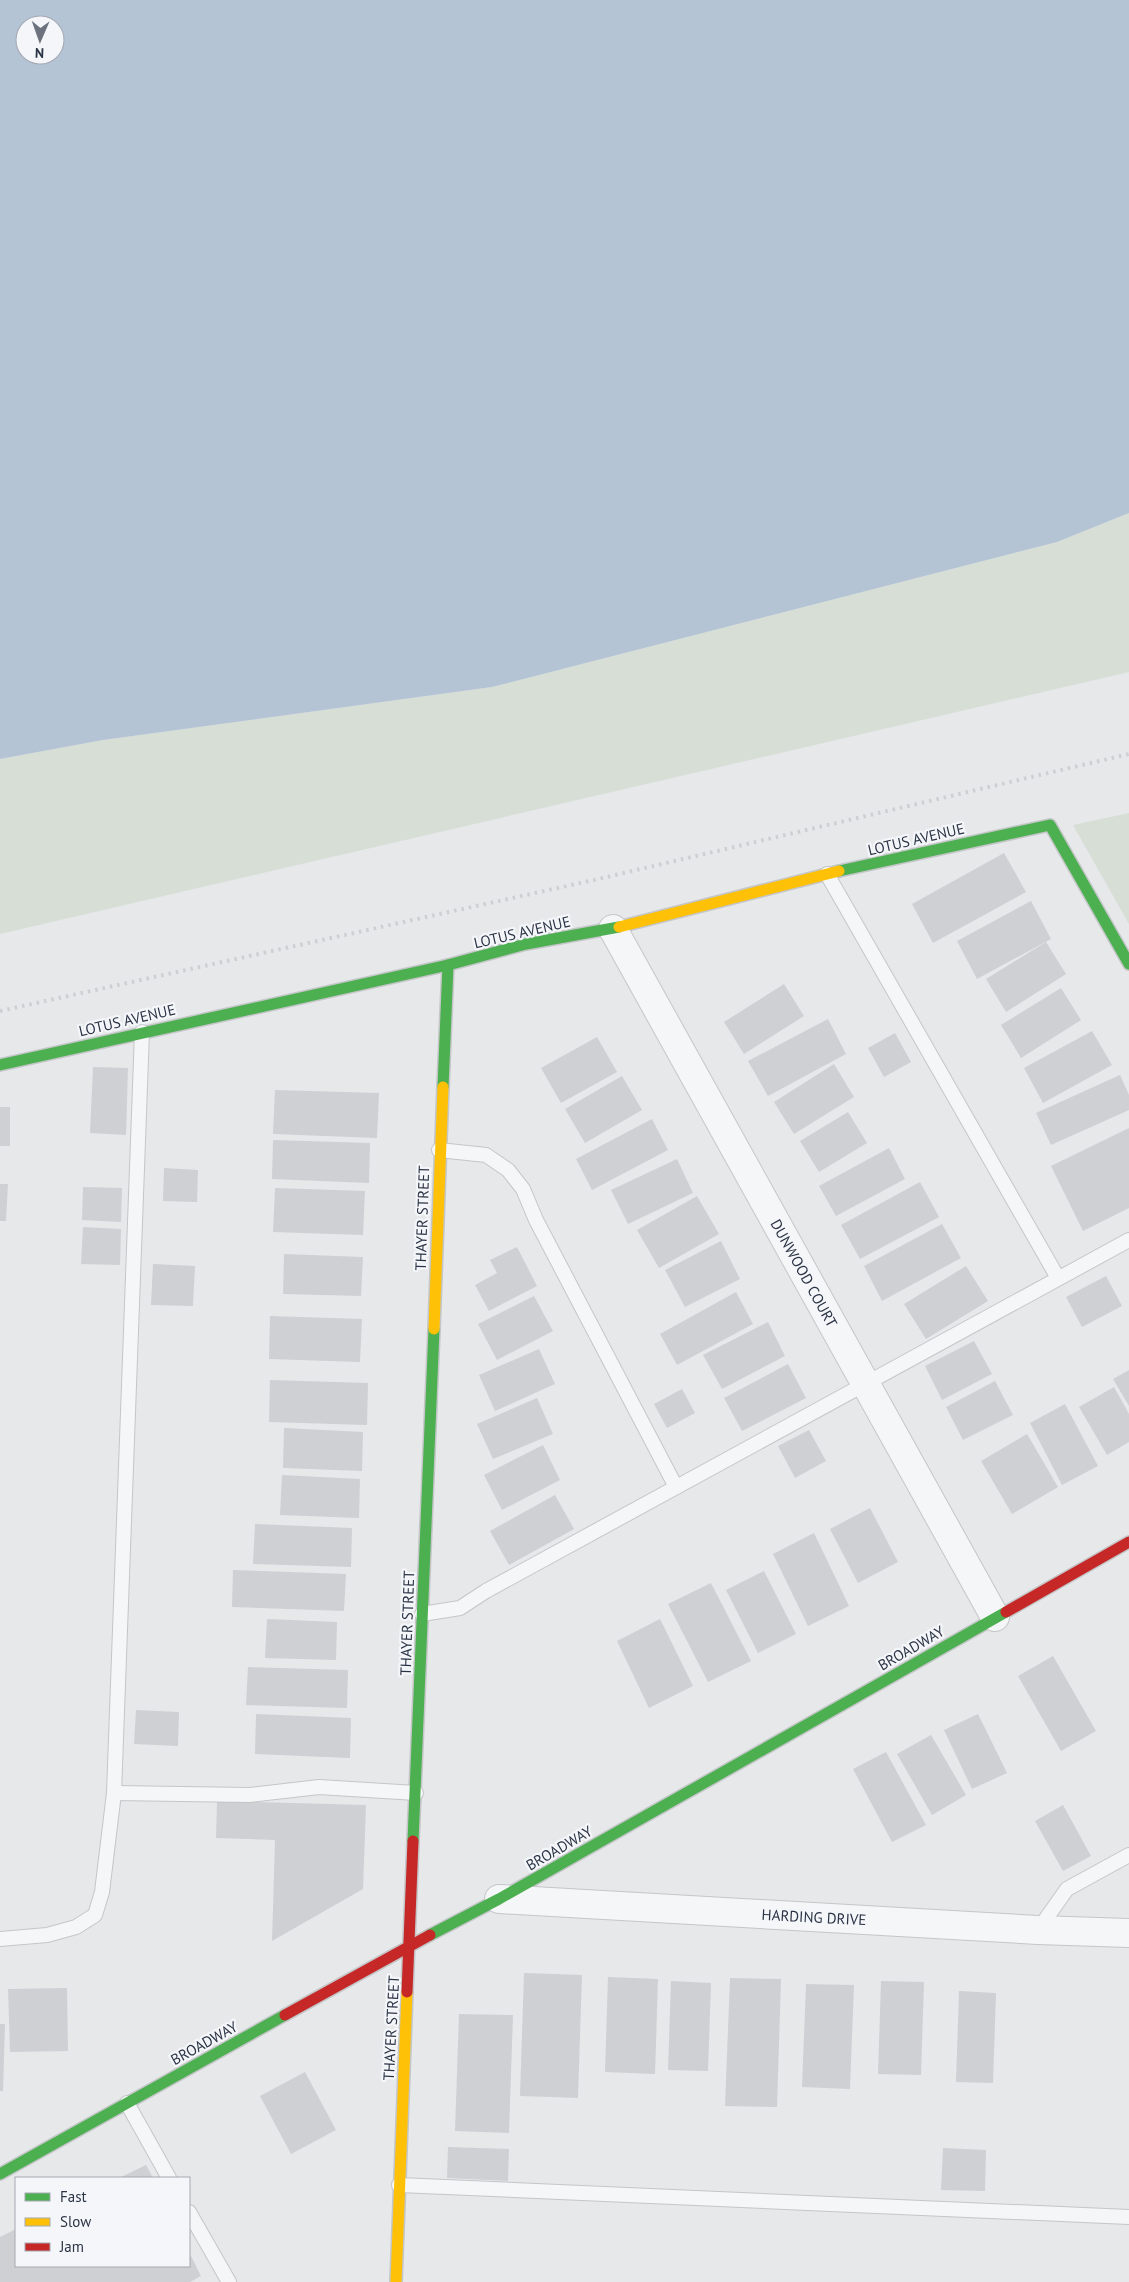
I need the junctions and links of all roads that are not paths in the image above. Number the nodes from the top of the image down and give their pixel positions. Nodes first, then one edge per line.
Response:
1 (826, 874) junction
2 (613, 929) junction
3 (1129, 964) edge
4 (448, 965) junction
5 (142, 1032) junction
6 (0, 1065) edge
7 (439, 1150) junction
8 (1129, 1240) edge
9 (1058, 1278) junction
10 (865, 1383) junction
11 (676, 1487) junction
12 (1129, 1542) edge
13 (422, 1614) junction
14 (995, 1617) junction
15 (114, 1793) junction
16 (416, 1793) junction
17 (1129, 1854) edge
18 (500, 1898) junction
19 (1038, 1930) junction
20 (1129, 1934) edge
21 (0, 1939) edge
22 (410, 1946) junction
23 (127, 2103) junction
24 (0, 2174) edge
25 (169, 2177) edge
26 (399, 2185) junction
27 (190, 2214) edge
28 (1129, 2217) edge
29 (229, 2282) edge
30 (396, 2282) edge

1 - 2 street, LOTUS AVENUE
1 - 3 street, LOTUS AVENUE
1 - 9 lane
2 - 4 street, LOTUS AVENUE
2 - 10 street, DUNWOOD COURT
4 - 5 street, LOTUS AVENUE
4 - 7 street, THAYER STREET
5 - 6 street, LOTUS AVENUE
5 - 15 lane
7 - 11 lane
7 - 13 street, THAYER STREET
8 - 9 lane
9 - 10 lane
10 - 11 lane
10 - 14 street, DUNWOOD COURT
11 - 13 lane
12 - 14 street, BROADWAY
13 - 16 street, THAYER STREET
14 - 18 street, BROADWAY
15 - 16 lane
15 - 21 lane
16 - 22 street, THAYER STREET
17 - 19 lane
18 - 19 street, HARDING DRIVE
18 - 22 street, BROADWAY
19 - 20 street, HARDING DRIVE
22 - 23 street, BROADWAY
22 - 26 street, THAYER STREET
23 - 24 street, BROADWAY
23 - 25 lane
26 - 28 lane
26 - 30 street, THAYER STREET
27 - 29 lane

